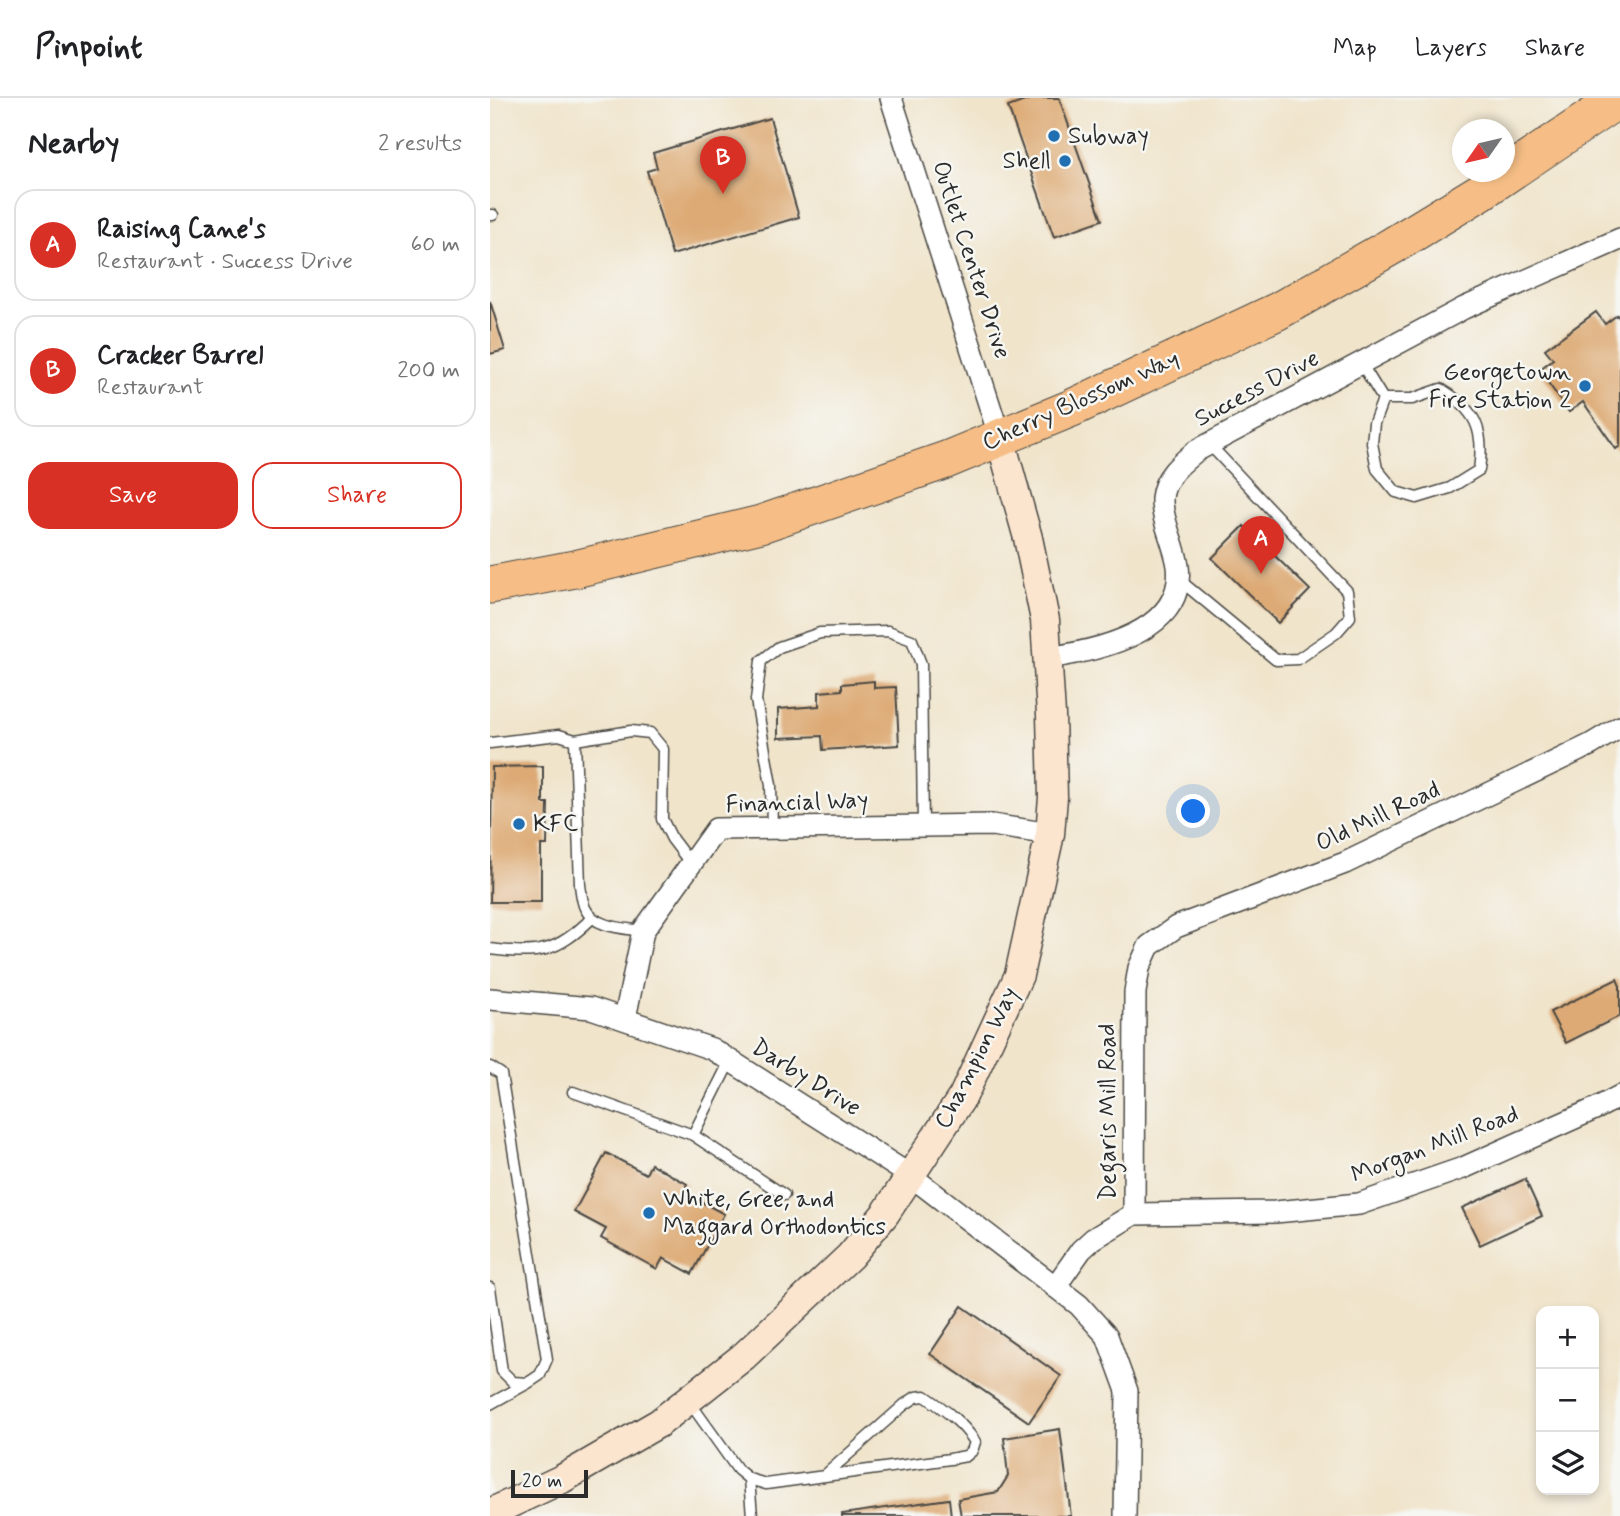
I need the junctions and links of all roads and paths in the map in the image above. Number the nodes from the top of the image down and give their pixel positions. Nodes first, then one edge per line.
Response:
1 (891, 98) edge
2 (1620, 98) edge
3 (1620, 239) edge
4 (1361, 363) junction
5 (1383, 400) junction
6 (1000, 438) junction
7 (1209, 444) junction
8 (1177, 578) junction
9 (490, 585) edge
10 (1047, 659) junction
11 (1620, 727) edge
12 (575, 740) junction
13 (490, 743) edge
14 (923, 826) junction
15 (772, 828) junction
16 (1050, 834) junction
17 (691, 864) junction
18 (592, 918) junction
19 (643, 931) junction
20 (1153, 943) joint
21 (490, 949) edge
22 (490, 999) edge
23 (625, 1018) junction
24 (730, 1061) junction
25 (490, 1067) edge
26 (573, 1091) dead end
27 (1620, 1096) edge
28 (693, 1135) junction
29 (911, 1176) junction
30 (784, 1195) dead end
31 (1134, 1214) junction
32 (1055, 1287) junction
33 (490, 1288) edge
34 (528, 1383) junction
35 (688, 1400) junction
36 (490, 1404) edge
37 (824, 1476) junction
38 (749, 1479) junction
39 (490, 1513) edge
40 (752, 1516) edge
41 (1125, 1516) edge

1 - 6 street, Outlet Center Drive
2 - 6 highway, Cherry Blossom Way
3 - 4 street, Success Drive
4 - 5 lane
4 - 7 street, Success Drive
5 - 5 lane
6 - 9 highway, Cherry Blossom Way
6 - 10 main road, Champion Way
7 - 8 street, Success Drive
7 - 8 lane
8 - 10 street, Success Drive
10 - 16 main road, Champion Way
11 - 20 street, Old Mill Road
12 - 13 lane
12 - 17 lane
12 - 18 lane
14 - 15 street, Financial Way
14 - 15 lane
14 - 16 street, Financial Way
15 - 17 street, Financial Way
16 - 29 main road, Champion Way
17 - 19 street, Financial Way
18 - 19 lane
18 - 21 lane
19 - 23 street, Financial Way
20 - 31 street, Degaris Mill Road
22 - 23 street, Darby Drive
23 - 24 street, Darby Drive
24 - 28 lane
24 - 29 street, Darby Drive
25 - 34 lane
26 - 28 lane
27 - 31 street, Morgan Mill Road
28 - 30 lane
29 - 32 street, Darby Drive
29 - 35 main road, Champion Way
31 - 32 street, Degaris Mill Road
32 - 41 street
33 - 34 lane
34 - 36 lane
35 - 38 lane
35 - 39 main road, Champion Way
37 - 37 lane
37 - 38 lane
38 - 40 lane

